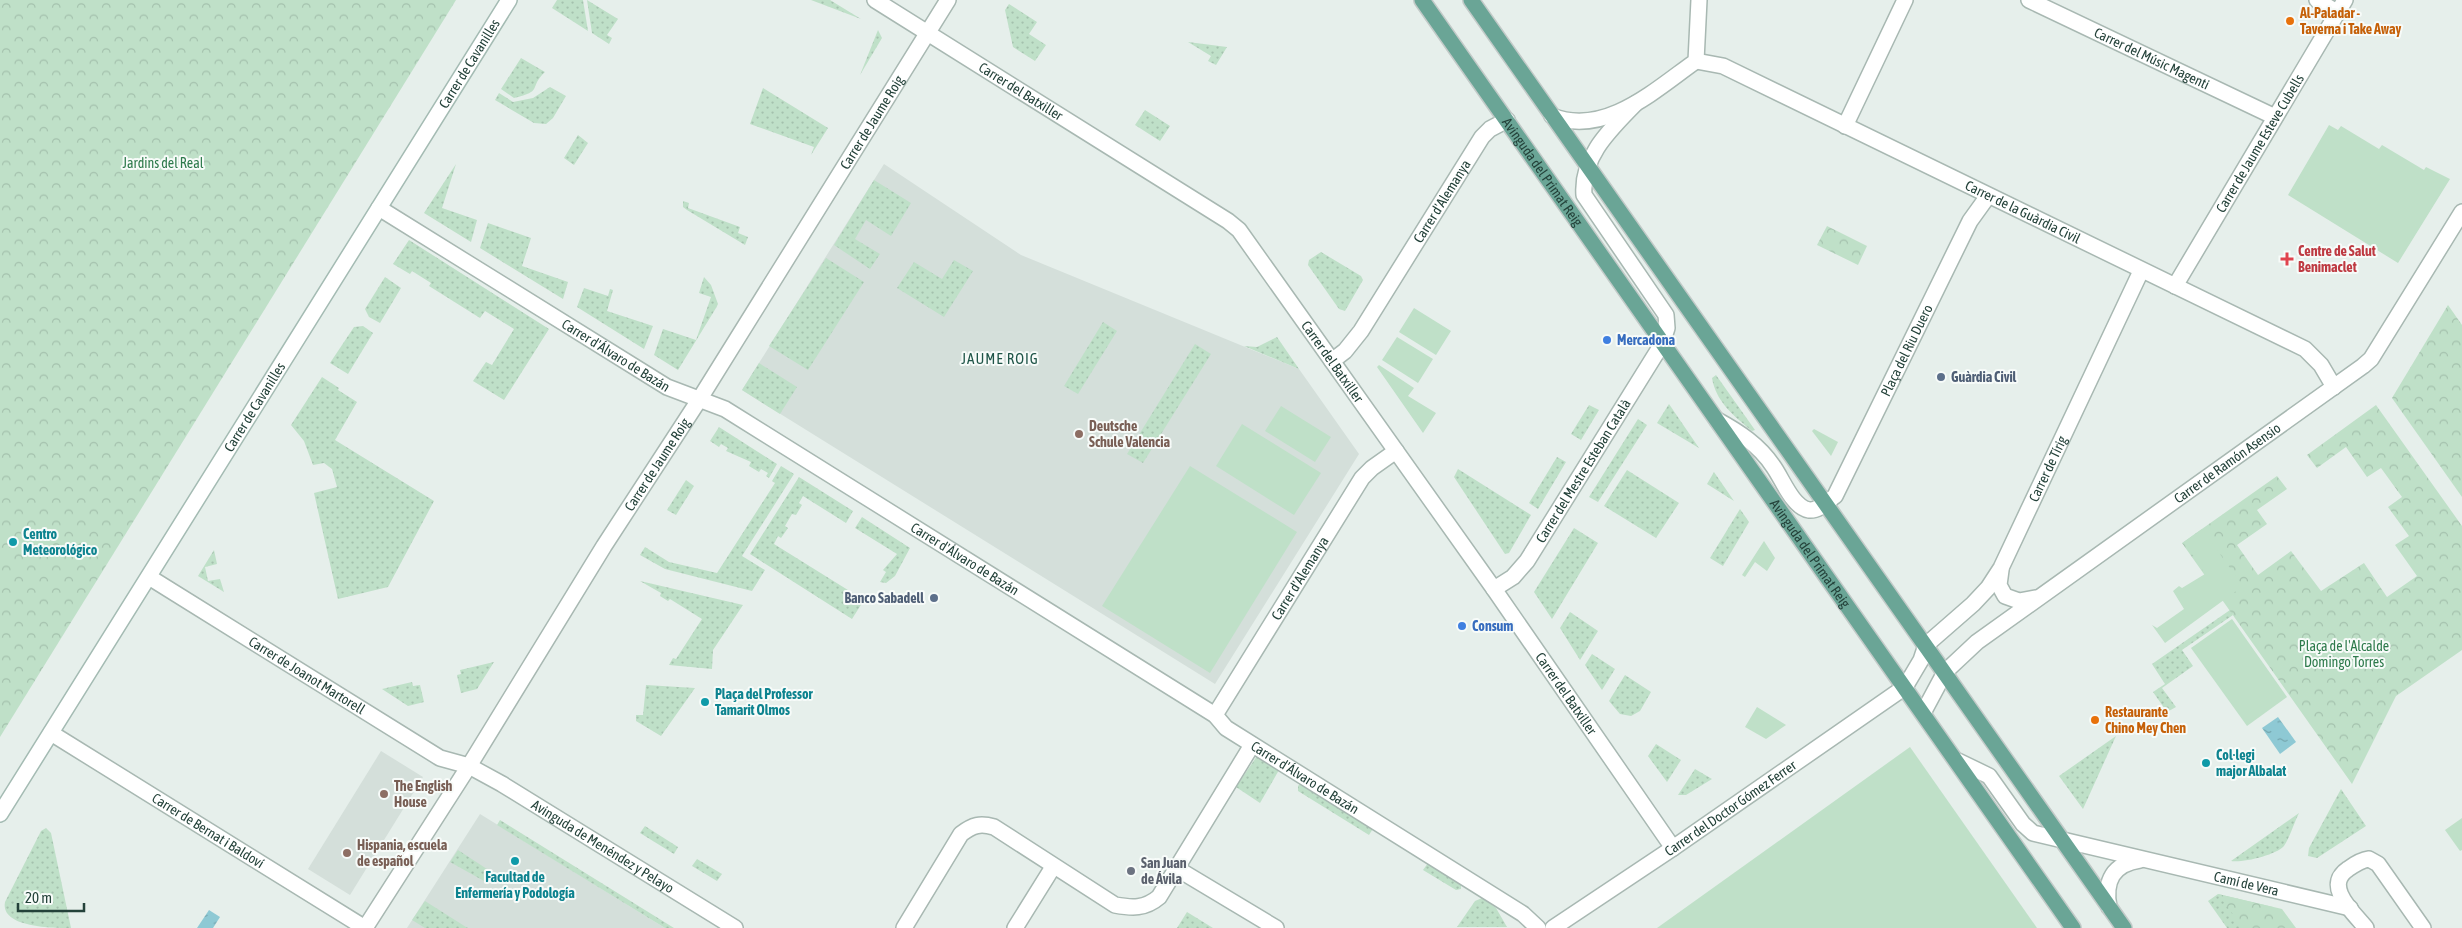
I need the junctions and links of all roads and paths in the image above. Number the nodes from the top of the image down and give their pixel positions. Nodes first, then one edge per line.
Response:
1 (510, 0) edge
2 (874, 0) edge
3 (948, 0) edge
4 (1422, 0) edge
5 (1471, 0) edge
6 (1700, 0) edge
7 (1905, 0) edge
8 (2028, 0) edge
9 (2317, 0) edge
10 (2341, 6) edge
11 (928, 33) junction
12 (1696, 60) junction
13 (1636, 104) junction
14 (1552, 116) junction
15 (2275, 116) junction
16 (1506, 120) junction
17 (1845, 126) junction
18 (1587, 167) junction
19 (1988, 196) junction
20 (379, 208) junction
21 (2462, 212) edge
22 (2142, 271) junction
23 (2176, 286) junction
24 (1662, 344) junction
25 (1332, 361) junction
26 (2334, 387) junction
27 (699, 400) junction
28 (1717, 420) junction
29 (1396, 451) junction
30 (1825, 503) junction
31 (2001, 568) junction
32 (149, 577) junction
33 (1494, 589) junction
34 (2036, 598) junction
35 (1926, 645) junction
36 (1945, 672) junction
37 (1905, 687) junction
38 (1923, 713) junction
39 (1215, 715) junction
40 (51, 733) junction
41 (1252, 745) junction
42 (1958, 762) junction
43 (469, 766) junction
44 (0, 814) edge
45 (2064, 842) junction
46 (1673, 848) junction
47 (2143, 859) junction
48 (1053, 868) junction
49 (1176, 868) junction
50 (2109, 907) junction
51 (2350, 908) junction
52 (365, 928) edge
53 (735, 928) edge
54 (904, 928) edge
55 (1015, 928) edge
56 (1276, 928) edge
57 (1538, 928) edge
58 (1553, 928) edge
59 (2073, 928) edge
60 (2124, 928) edge
61 (2366, 928) edge
62 (2424, 928) edge

1 - 20 street, Carrer de Cavanilles
2 - 11 street, Carrer del Batxiller
3 - 11 street, Carrer de Jaume Roig
4 - 16 main road, Avinguda del Primat Reig
5 - 14 main road
6 - 12 street
7 - 17 street
8 - 15 street, Carrer del Músic Magenti
9 - 10 street
10 - 15 street, Carrer de Jaume Esteve Cubells
11 - 25 street, Carrer del Batxiller
11 - 27 street, Carrer de Jaume Roig
12 - 13 street
12 - 17 street, Carrer de la Guàrdia Civil
13 - 14 street
13 - 18 street
14 - 18 main road
15 - 23 street, Carrer de Jaume Esteve Cubells
16 - 24 main road, Avinguda del Primat Reig
16 - 25 street, Carrer d'Alemanya
17 - 19 street, Carrer de la Guàrdia Civil
18 - 24 street, Avinguda del Primat Reig
18 - 30 main road
19 - 22 street, Carrer de la Guàrdia Civil
19 - 30 street, Plaça del Riu Duero
20 - 27 street, Carrer d'Álvaro de Bazán
20 - 32 street, Carrer de Cavanilles
21 - 26 street, Carrer de Ramón Asensio
22 - 23 street, Carrer de la Guàrdia Civil
22 - 31 street, Carrer de Tírig
23 - 26 street, Carrer de la Guàrdia Civil
24 - 28 main road, Avinguda del Primat Reig
24 - 33 street, Carrer del Mestre Esteban Català
25 - 29 street, Carrer del Batxiller
26 - 34 street, Carrer de Ramón Asensio
27 - 39 street, Carrer d'Álvaro de Bazán
27 - 43 street, Carrer de Jaume Roig
28 - 30 street, Avinguda del Primat Reig
28 - 37 main road, Avinguda del Primat Reig
29 - 33 street, Carrer del Batxiller
29 - 39 street, Carrer d'Alemanya
30 - 35 main road
31 - 34 street
31 - 35 street, Carrer de Tírig
32 - 40 street, Carrer de Cavanilles
32 - 43 street, Carrer de Joanot Martorell
33 - 46 street, Carrer del Batxiller
34 - 36 street, Carrer de Ramón Asensio
35 - 36 main road
35 - 37 street
36 - 38 street
36 - 45 main road
37 - 38 main road, Avinguda del Primat Reig
37 - 46 street, Carrer del Doctor Gómez Ferrer
38 - 42 main road, Avinguda del Primat Reig
39 - 41 street, Carrer d'Álvaro de Bazán
40 - 44 street, Carrer de Cavanilles
40 - 52 street, Carrer de Bernat i Baldoví
41 - 49 street
41 - 57 street, Carrer d'Álvaro de Bazán
42 - 45 street
42 - 59 main road, Avinguda del Primat Reig
43 - 52 street, Carrer de Jaume Roig
43 - 53 street, Avinguda de Menéndez y Pelayo
45 - 47 street, Camí de Vera
45 - 50 main road
46 - 58 street, Carrer del Doctor Gómez Ferrer
47 - 50 street
47 - 51 street, Camí de Vera
48 - 49 street
48 - 54 street
48 - 55 street
49 - 56 street
50 - 60 main road
51 - 61 street
51 - 62 street

